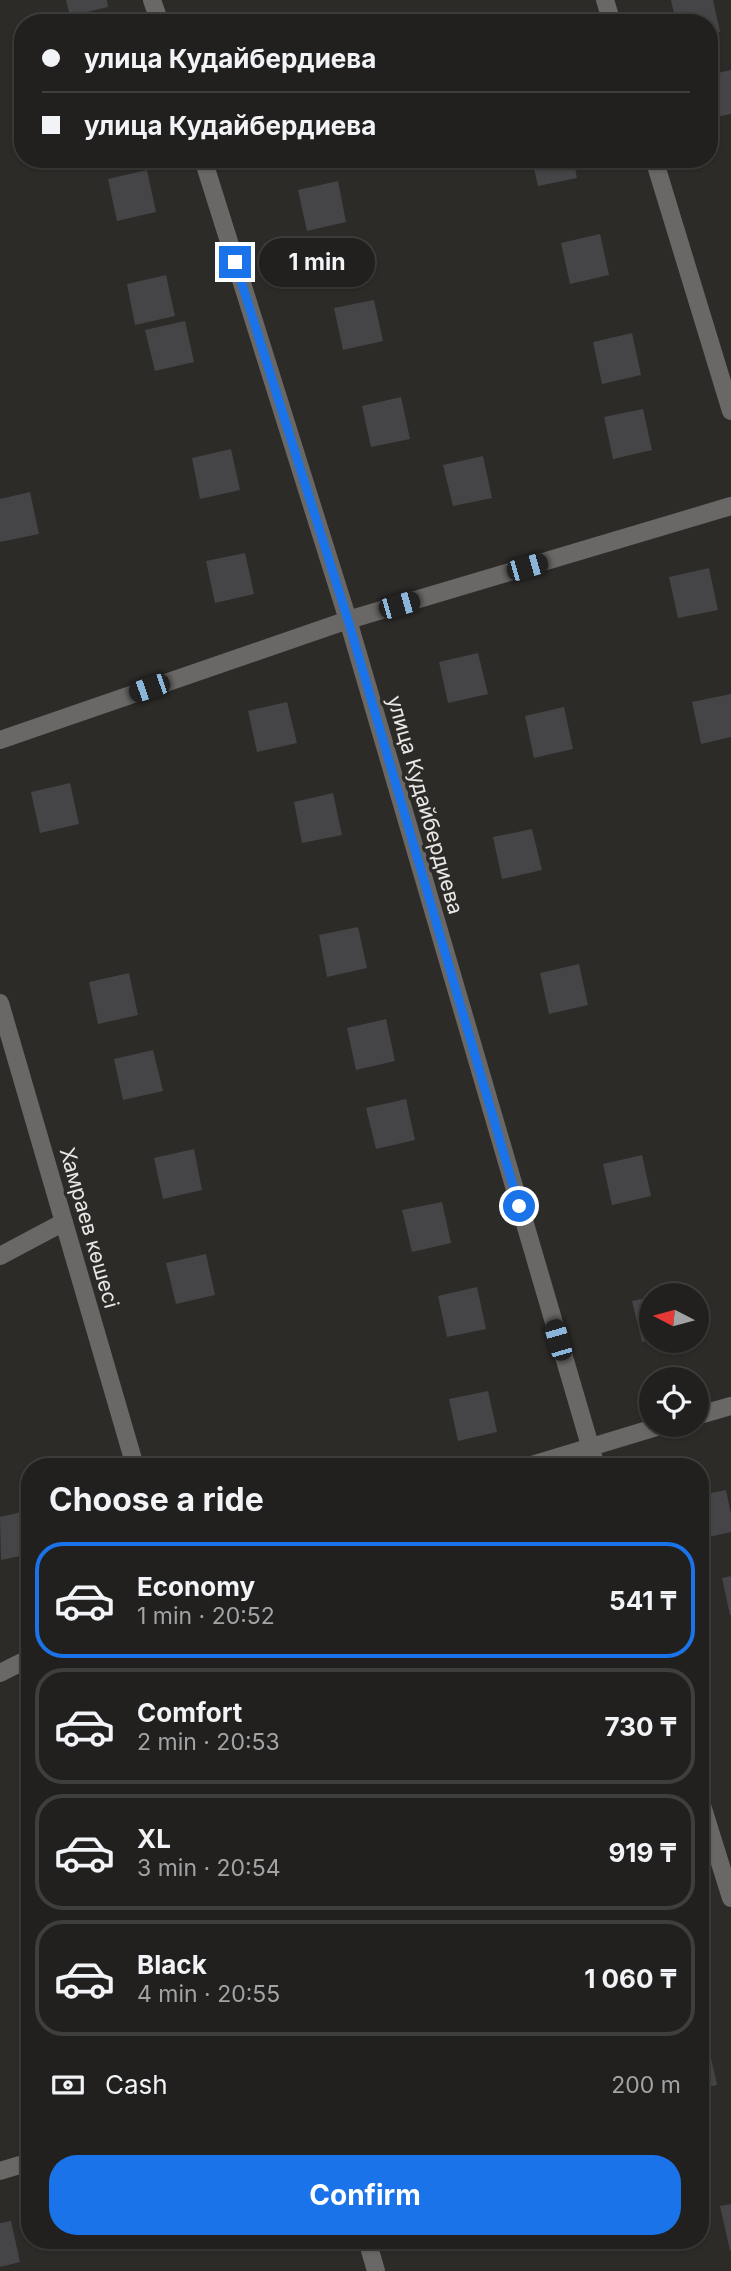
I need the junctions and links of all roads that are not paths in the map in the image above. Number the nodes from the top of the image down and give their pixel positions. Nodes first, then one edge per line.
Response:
1 (206, 168) edge
2 (657, 168) edge
3 (731, 411) edge
4 (731, 506) edge
5 (348, 620) junction
6 (0, 740) edge
7 (1, 1008) edge
8 (64, 1222) junction
9 (0, 1256) edge
10 (731, 1406) edge
11 (709, 1412) edge
12 (639, 1432) edge
13 (589, 1446) junction
14 (133, 1458) edge
15 (552, 1458) edge
16 (593, 1458) edge
17 (21, 1662) edge
18 (0, 1673) edge
19 (709, 1828) edge
20 (731, 1898) edge
21 (21, 2165) edge
22 (0, 2171) edge
23 (370, 2249) edge
24 (376, 2271) edge

1 - 5 street, улица Кудайбердиева
2 - 3 street
4 - 5 street
5 - 6 street
5 - 13 street, улица Кудайбердиева
7 - 8 street, Хамраев көшесі
8 - 9 street
8 - 14 street, Хамраев көшесі
10 - 11 street
12 - 13 street
13 - 15 street
13 - 16 street, улица Кудайбердиева
17 - 18 street
19 - 20 street
21 - 22 street
23 - 24 street

